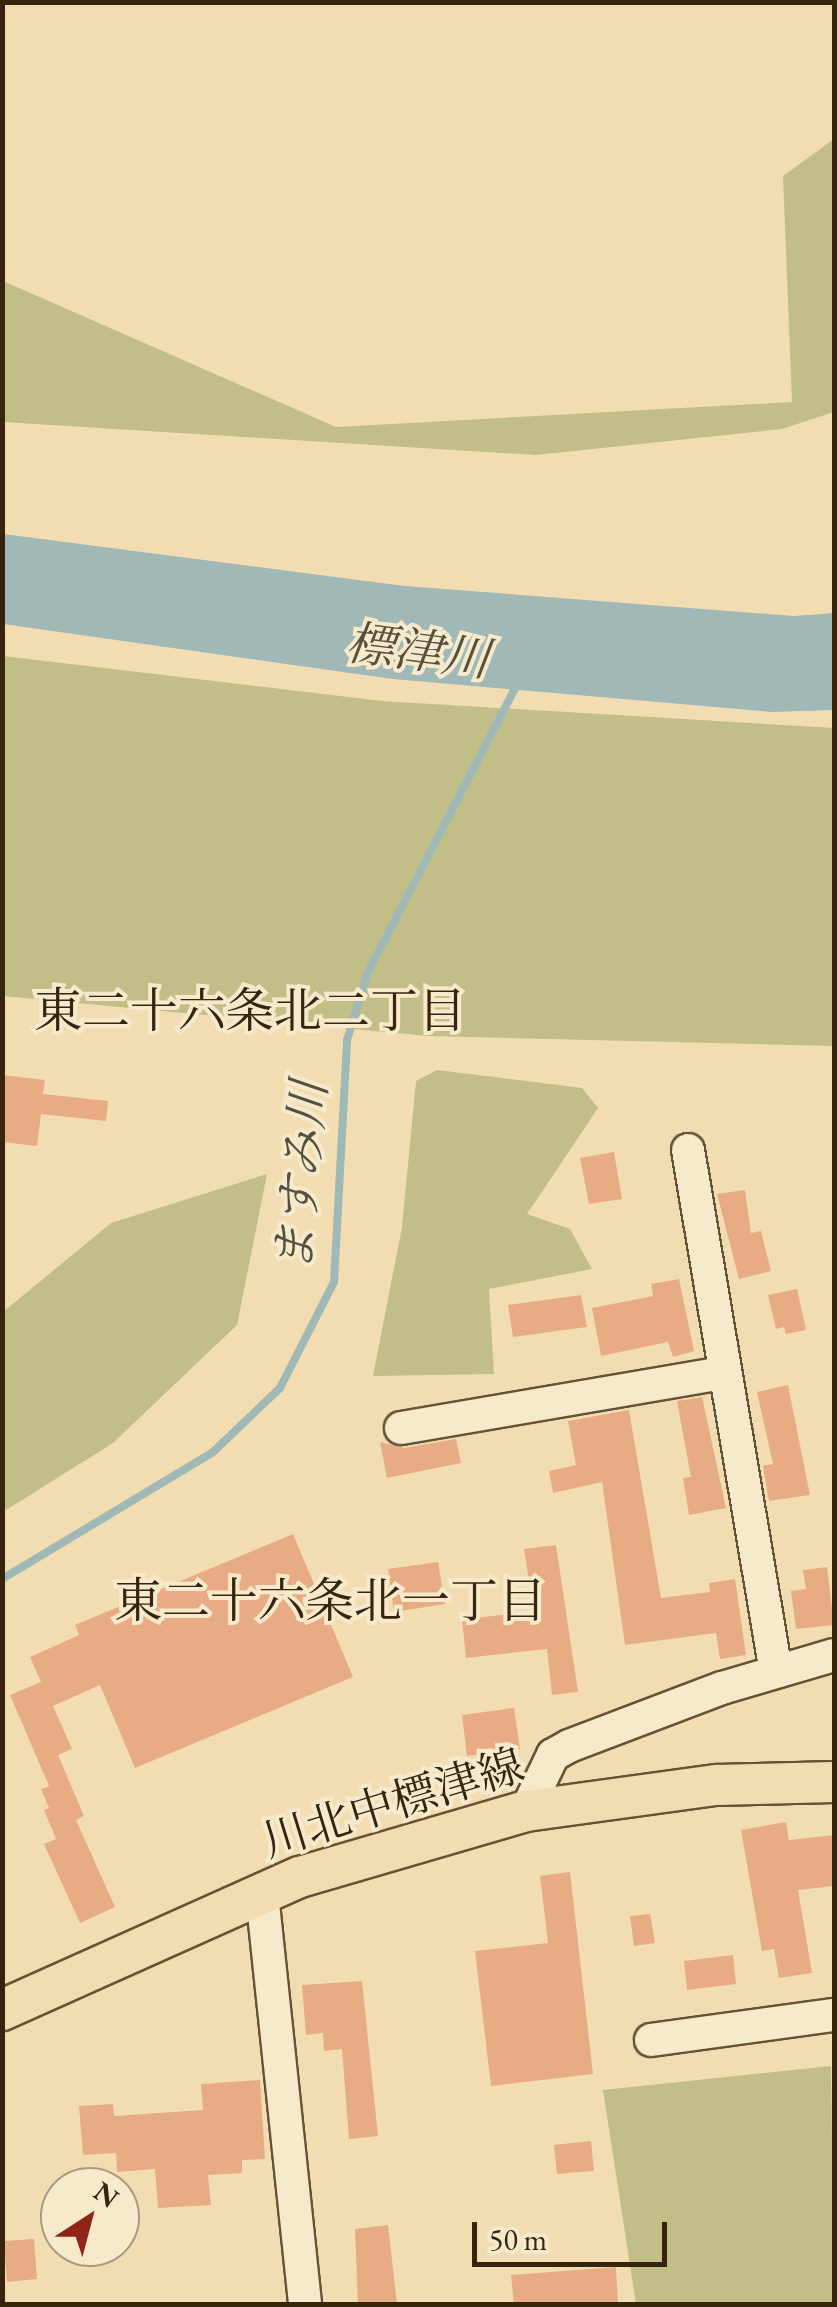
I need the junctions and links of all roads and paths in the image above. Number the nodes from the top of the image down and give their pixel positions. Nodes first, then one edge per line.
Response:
1 (688, 1150) dead end
2 (724, 1372) junction
3 (401, 1428) dead end
4 (834, 1655) edge
5 (776, 1672) junction
6 (834, 1782) edge
7 (526, 1811) junction
8 (262, 1894) junction
9 (2, 2010) edge
10 (834, 2024) edge
11 (651, 2040) dead end
12 (304, 2304) edge

1 - 2 street
2 - 3 street
2 - 5 street
4 - 5 street
5 - 7 street
6 - 7 main road, 川北中標津線
7 - 8 main road, 川北中標津線
8 - 9 main road, 川北中標津線
8 - 12 street
10 - 11 street

